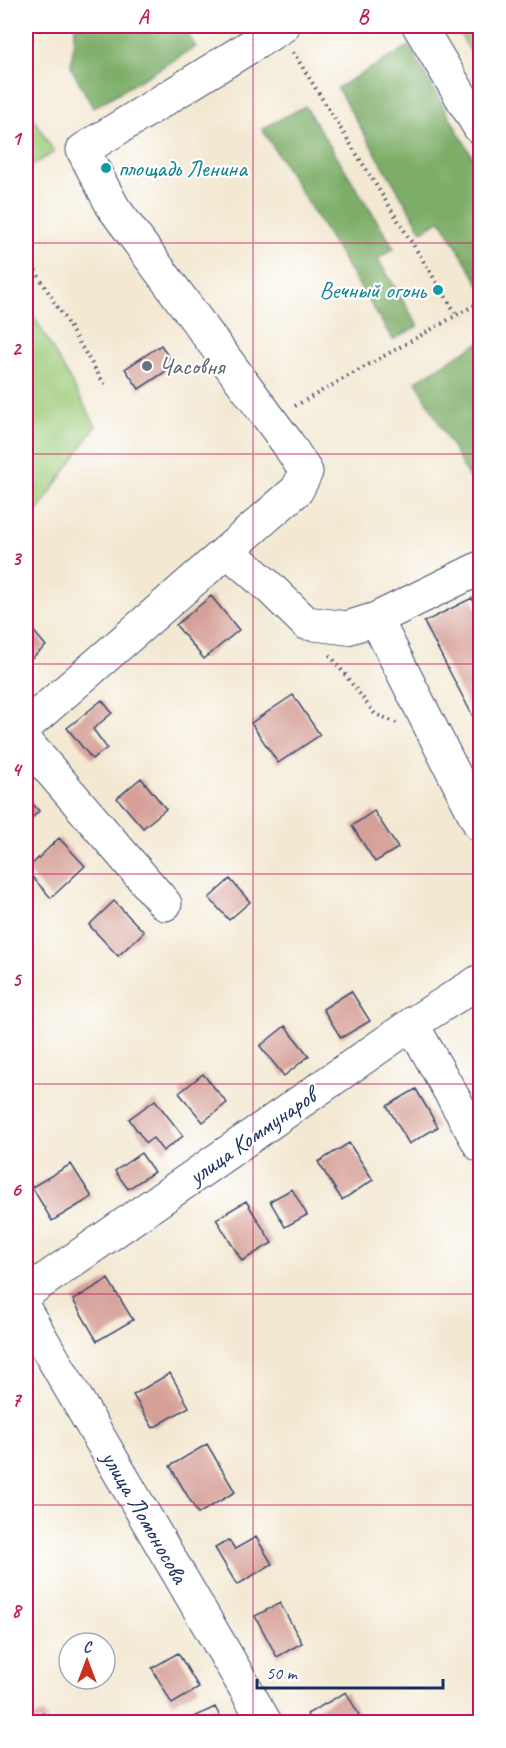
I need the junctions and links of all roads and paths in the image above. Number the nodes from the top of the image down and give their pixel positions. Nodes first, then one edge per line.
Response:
1 (419, 26) edge
2 (280, 27) edge
3 (480, 128) edge
4 (26, 255) edge
5 (480, 302) edge
6 (457, 315) junction
7 (106, 387) dead end
8 (271, 420) junction
9 (228, 550) junction
10 (480, 568) edge
11 (375, 619) junction
12 (306, 623) junction
13 (26, 726) edge
14 (437, 741) junction
15 (26, 742) edge
16 (480, 825) edge
17 (165, 904) dead end
18 (480, 981) edge
19 (412, 1024) junction
20 (480, 1145) edge
21 (26, 1293) edge
22 (26, 1312) edge
23 (265, 1722) edge

1 - 3 street
2 - 6 path
2 - 8 street
4 - 7 path
5 - 6 path
6 - 8 path
8 - 9 street
9 - 12 street
9 - 13 street
10 - 11 street
11 - 12 street
11 - 14 street
12 - 14 path
14 - 16 street
15 - 17 street
18 - 19 street, улица Коммунаров
19 - 20 street
19 - 21 street, улица Коммунаров
22 - 23 street, улица Ломоносова

